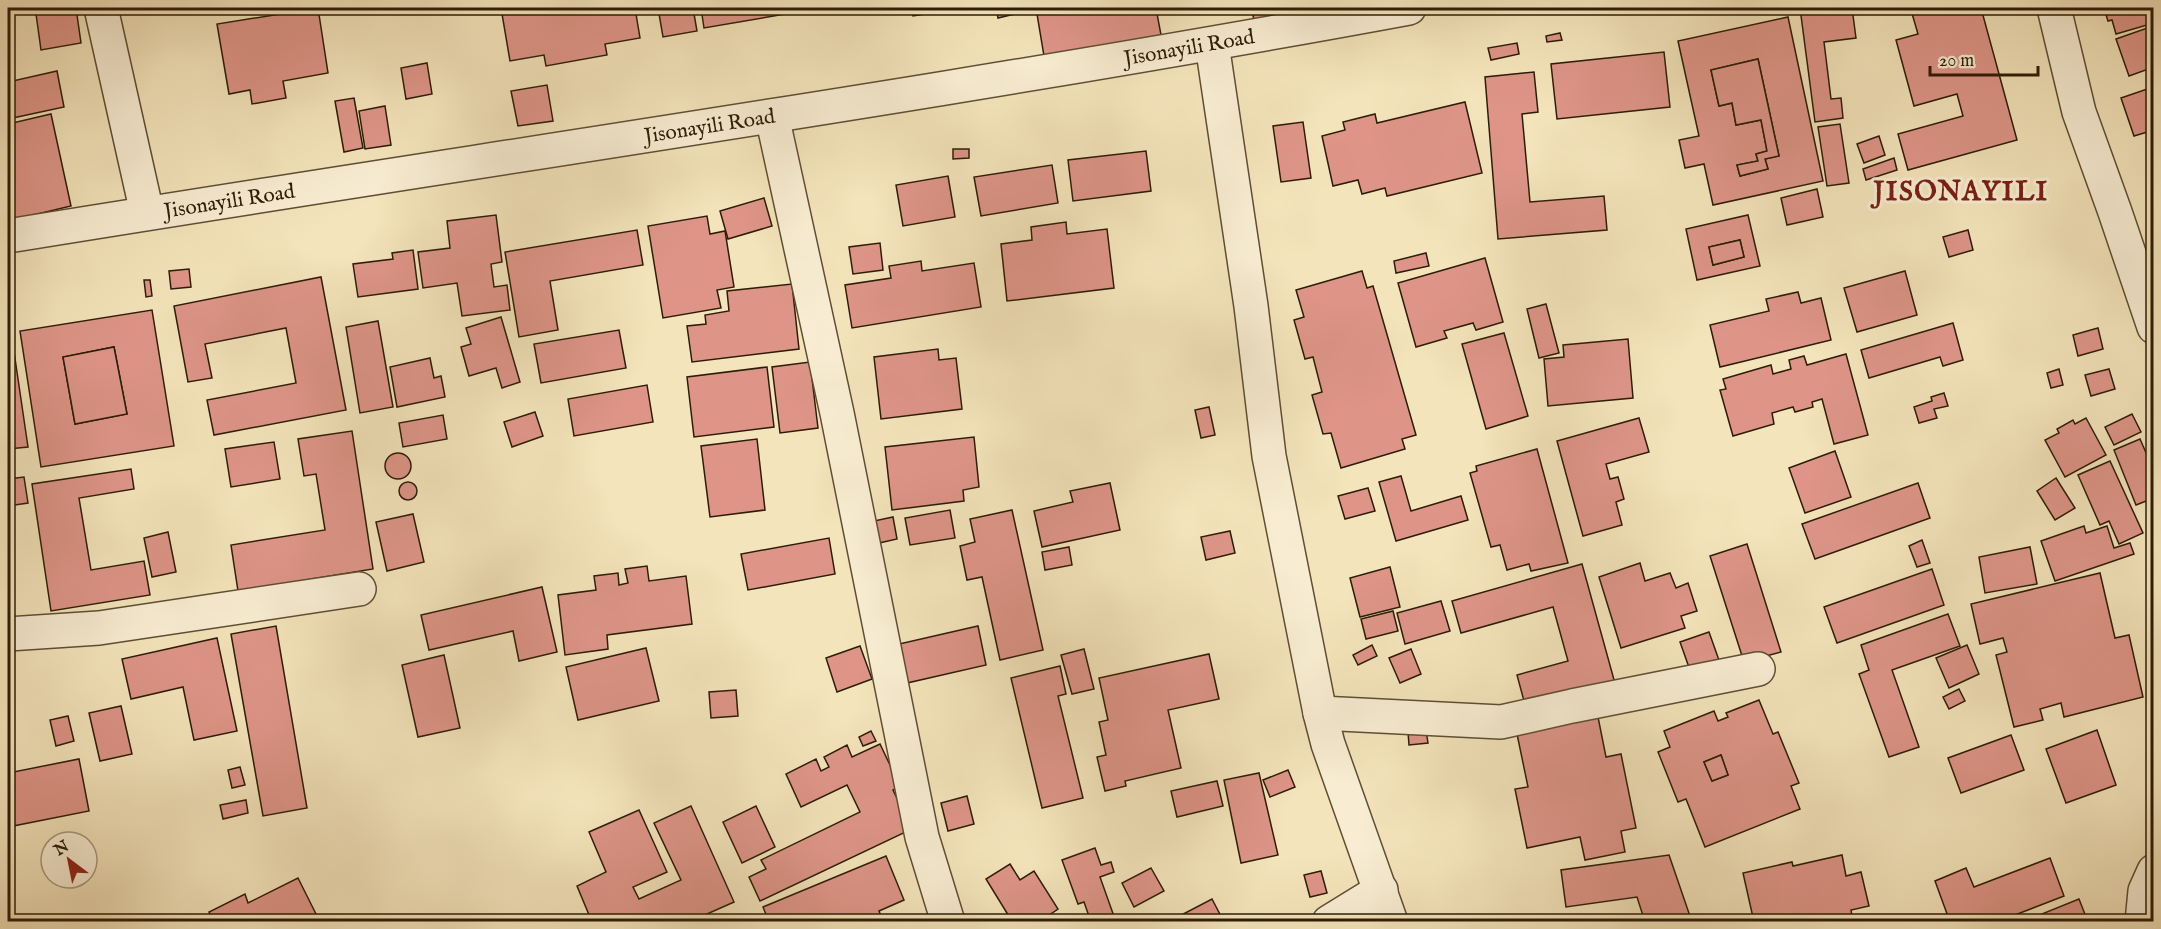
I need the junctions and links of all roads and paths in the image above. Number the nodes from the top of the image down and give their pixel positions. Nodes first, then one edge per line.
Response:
1 (101, 8) edge
2 (1409, 8) edge
3 (2054, 8) edge
4 (1212, 44) junction
5 (772, 116) junction
6 (147, 213) junction
7 (8, 236) edge
8 (2154, 327) edge
9 (359, 589) dead end
10 (8, 634) edge
11 (1758, 669) dead end
12 (1320, 713) junction
13 (2154, 871) edge
14 (1381, 890) junction
15 (948, 921) edge
16 (1329, 921) edge
17 (1391, 921) edge
18 (2142, 921) edge

1 - 6 street
2 - 4 street, Jisonayili Road
3 - 8 street
4 - 5 street, Jisonayili Road
4 - 12 street
5 - 6 street, Jisonayili Road
5 - 15 street
6 - 7 street, Jisonayili Road
9 - 10 street
11 - 12 street
12 - 14 street
13 - 18 street
14 - 16 street
14 - 17 street

